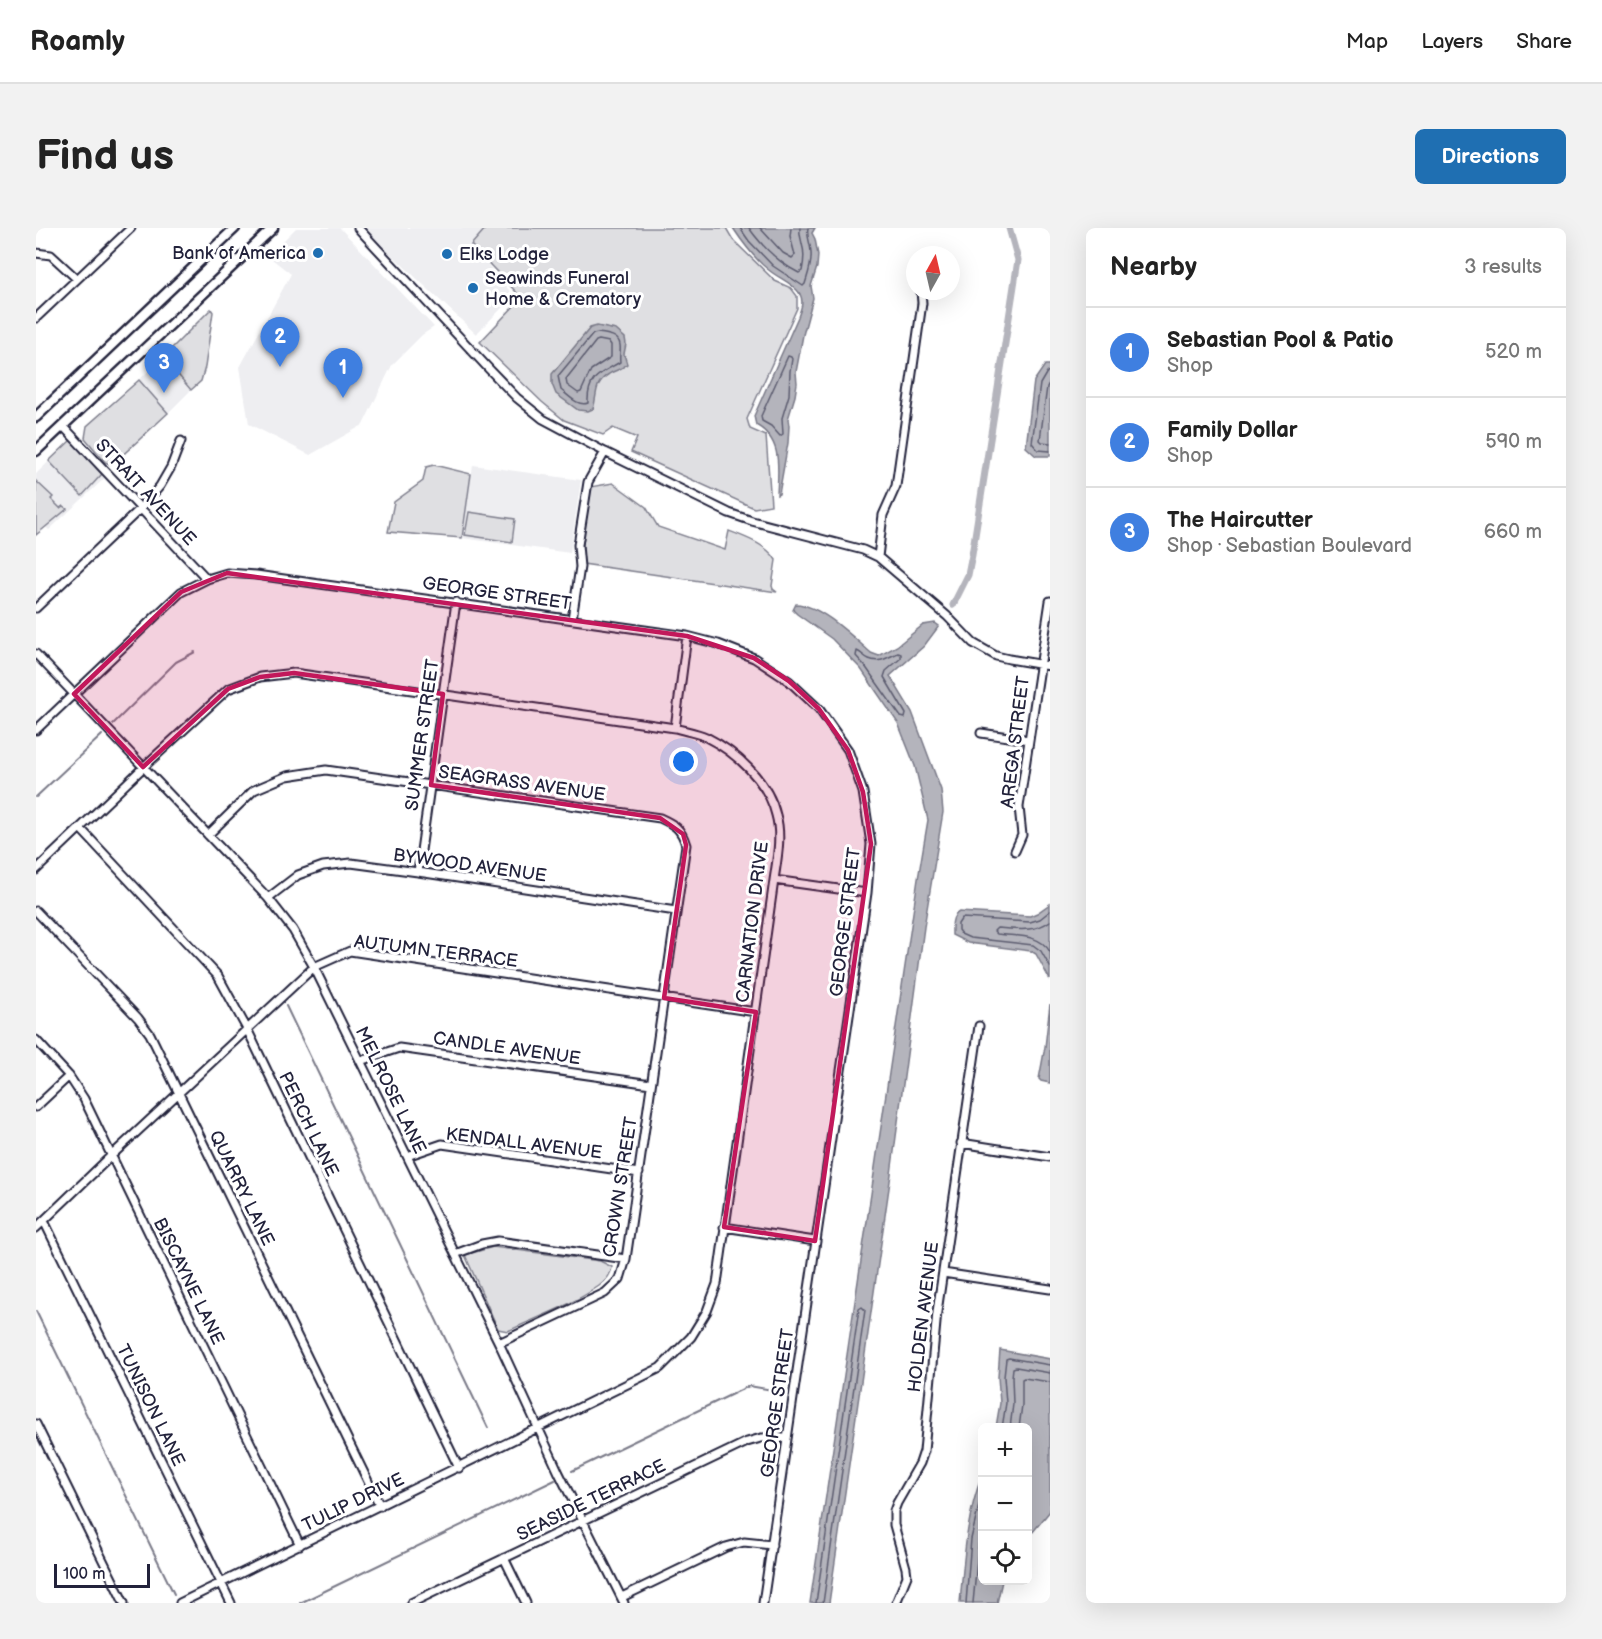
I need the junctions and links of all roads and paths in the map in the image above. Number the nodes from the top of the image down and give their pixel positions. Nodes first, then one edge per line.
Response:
1 (131, 228) edge
2 (235, 228) edge
3 (273, 228) edge
4 (358, 228) edge
5 (36, 253) edge
6 (77, 279) junction
7 (922, 300) edge
8 (36, 318) edge
9 (36, 417) edge
10 (63, 426) junction
11 (181, 441) dead end
12 (36, 451) edge
13 (605, 452) junction
14 (140, 509) junction
15 (878, 557) junction
16 (207, 579) junction
17 (1050, 601) edge
18 (456, 603) junction
19 (36, 608) edge
20 (572, 619) junction
21 (687, 636) junction
22 (36, 654) edge
23 (1041, 664) junction
24 (1050, 666) edge
25 (74, 694) junction
26 (443, 694) junction
27 (675, 728) junction
28 (36, 730) edge
29 (981, 733) dead end
30 (1029, 740) junction
31 (143, 768) junction
32 (431, 785) junction
33 (80, 828) junction
34 (207, 835) junction
35 (1015, 851) dead end
36 (36, 870) edge
37 (418, 872) junction
38 (774, 880) junction
39 (867, 893) junction
40 (268, 898) junction
41 (36, 911) edge
42 (676, 911) junction
43 (314, 967) junction
44 (664, 998) junction
45 (756, 1012) junction
46 (978, 1026) dead end
47 (247, 1029) junction
48 (36, 1040) edge
49 (360, 1060) junction
50 (69, 1076) junction
51 (651, 1084) junction
52 (179, 1093) junction
53 (36, 1107) edge
54 (961, 1143) junction
55 (111, 1156) junction
56 (407, 1156) junction
57 (1050, 1156) edge
58 (639, 1173) junction
59 (44, 1221) junction
60 (724, 1227) junction
61 (36, 1228) edge
62 (815, 1241) junction
63 (455, 1254) junction
64 (626, 1259) junction
65 (943, 1274) junction
66 (1050, 1289) edge
67 (499, 1343) junction
68 (36, 1424) edge
69 (539, 1428) junction
70 (787, 1438) junction
71 (459, 1468) junction
72 (380, 1506) junction
73 (582, 1520) junction
74 (300, 1545) junction
75 (772, 1545) junction
76 (504, 1558) junction
77 (222, 1584) junction
78 (426, 1600) edge
79 (623, 1600) edge
80 (124, 1603) edge
81 (180, 1603) edge
82 (231, 1603) edge
83 (411, 1603) edge
84 (526, 1603) edge
85 (763, 1603) edge
86 (896, 1603) edge

1 - 6 street
2 - 9 main road
3 - 10 main road
4 - 13 street
5 - 6 street
6 - 8 street
7 - 15 street
10 - 12 main road
10 - 14 street, STRAIT AVENUE
11 - 14 street
13 - 15 street
13 - 20 street
14 - 16 street, STRAIT AVENUE
14 - 19 street
15 - 23 street
16 - 18 street, GEORGE STREET
16 - 25 street, GEORGE STREET
17 - 23 street, AREGA STREET
18 - 20 street, GEORGE STREET
18 - 26 street, SUMMER STREET
20 - 21 street, GEORGE STREET
21 - 27 street
21 - 39 street, GEORGE STREET
22 - 25 street, MELROSE LANE
23 - 24 street
23 - 30 street, AREGA STREET
25 - 28 street, GEORGE STREET
25 - 31 street, MELROSE LANE
26 - 27 street, CARNATION DRIVE
26 - 31 street, CARNATION DRIVE
26 - 32 street, SUMMER STREET
27 - 38 street, CARNATION DRIVE
29 - 30 street
30 - 35 street, AREGA STREET
31 - 33 street, CARNATION DRIVE
31 - 34 street, MELROSE LANE
32 - 34 street, SEAGRASS AVENUE
32 - 37 street, SUMMER STREET
32 - 42 street, SEAGRASS AVENUE
33 - 36 street, CARNATION DRIVE
33 - 47 street, PERCH LANE
34 - 40 street, MELROSE LANE
37 - 40 street, BYWOOD AVENUE
37 - 42 street, BYWOOD AVENUE
38 - 39 street
38 - 45 street, CARNATION DRIVE
39 - 62 street, GEORGE STREET
40 - 43 street, MELROSE LANE
41 - 52 street, QUARRY LANE
42 - 44 street, SEAGRASS AVENUE
43 - 44 street, AUTUMN TERRACE
43 - 47 street, AUTUMN TERRACE
43 - 49 street, MELROSE LANE
44 - 45 street, AUTUMN TERRACE
44 - 51 street, CROWN STREET
45 - 60 street, CARNATION DRIVE
46 - 54 street, HOLDEN AVENUE
47 - 52 street, AUTUMN TERRACE
47 - 71 street, PERCH LANE
48 - 50 street, BISCAYNE LANE
49 - 51 street, CANDLE AVENUE
49 - 56 street, MELROSE LANE
50 - 53 street
50 - 55 street, BISCAYNE LANE
51 - 58 street, CROWN STREET
52 - 55 street, AUTUMN TERRACE
52 - 72 street, QUARRY LANE
54 - 57 street
54 - 65 street, HOLDEN AVENUE
55 - 59 street, AUTUMN TERRACE
55 - 74 street, BISCAYNE LANE
56 - 58 street, KENDALL AVENUE
56 - 63 street, MELROSE LANE
58 - 64 street, CROWN STREET
59 - 61 street, AUTUMN TERRACE
59 - 77 street, TUNISON LANE
60 - 62 street
60 - 69 street, CARNATION DRIVE
62 - 70 street, GEORGE STREET
63 - 64 street
63 - 67 street, MELROSE LANE
64 - 67 street, CROWN STREET
65 - 66 street
65 - 86 street, HOLDEN AVENUE
67 - 69 street, MELROSE LANE
68 - 80 street
69 - 71 street, TULIP DRIVE
69 - 73 street, MELROSE LANE
70 - 73 street, SEASIDE TERRACE
70 - 75 street, GEORGE STREET
71 - 72 street, TULIP DRIVE
72 - 74 street, TULIP DRIVE
73 - 76 street, SEASIDE TERRACE
73 - 79 street, MELROSE LANE
74 - 77 street, TULIP DRIVE
75 - 79 street
75 - 85 street, GEORGE STREET
76 - 78 street, SEASIDE TERRACE
76 - 84 street
77 - 81 street, TULIP DRIVE
77 - 82 street, TUNISON LANE
78 - 83 street, SEASIDE TERRACE

